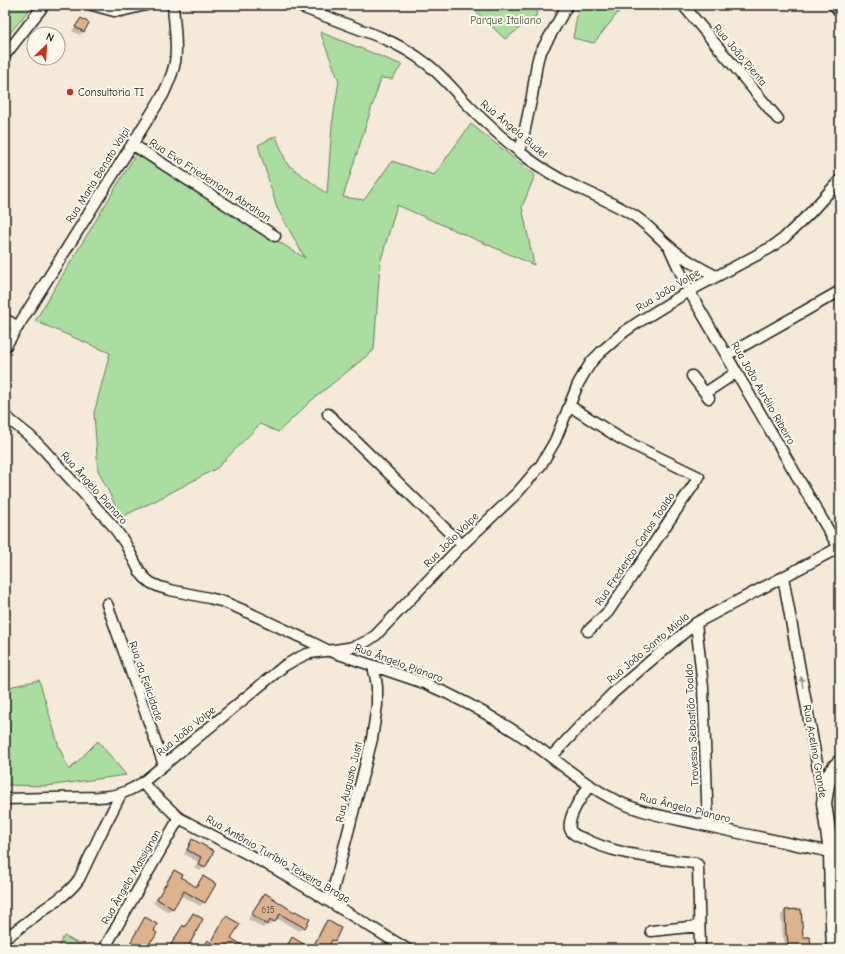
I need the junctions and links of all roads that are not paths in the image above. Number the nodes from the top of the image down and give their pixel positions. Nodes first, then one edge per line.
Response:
1 (44, 5) edge
2 (92, 5) edge
3 (146, 5) edge
4 (173, 5) edge
5 (296, 5) edge
6 (683, 5) edge
7 (834, 5) edge
8 (567, 6) dead end
9 (840, 12) edge
10 (5, 55) edge
11 (778, 119) dead end
12 (132, 144) junction
13 (520, 152) junction
14 (840, 180) edge
15 (275, 236) dead end
16 (669, 247) junction
17 (716, 276) junction
18 (689, 291) junction
19 (840, 291) edge
20 (5, 319) edge
21 (18, 327) junction
22 (5, 347) edge
23 (727, 355) junction
24 (737, 372) junction
25 (692, 376) dead end
26 (570, 406) junction
27 (328, 414) dead end
28 (5, 416) edge
29 (462, 545) junction
30 (840, 548) edge
31 (783, 577) junction
32 (107, 604) dead end
33 (696, 623) junction
34 (588, 631) dead end
35 (326, 650) junction
36 (373, 666) junction
37 (551, 757) junction
38 (840, 762) edge
39 (164, 765) junction
40 (142, 783) junction
41 (590, 785) junction
42 (122, 794) junction
43 (5, 799) edge
44 (824, 803) junction
45 (179, 818) junction
46 (708, 826) junction
47 (836, 853) edge
48 (330, 902) junction
49 (699, 926) junction
50 (651, 930) dead end
51 (5, 939) edge
52 (104, 949) edge
53 (407, 949) edge
54 (700, 949) edge
55 (834, 949) edge

1 - 10 street
2 - 3 street
4 - 12 street, Rua Maria Benato Volpi
5 - 13 street, Rua Ângela Budel
6 - 11 street, Rua João Pienta
7 - 9 street
8 - 13 street
12 - 15 street, Rua Eva Friedemann Abrahan
12 - 21 street, Rua Maria Benato Volpi
13 - 16 street, Rua Ângela Budel
14 - 17 street, Rua João Volpe
16 - 17 street, Rua Ângela Budel
16 - 18 street, Rua João Aurélio Ribeiro
17 - 18 street, Rua João Volpe
18 - 23 street, Rua João Aurélio Ribeiro
18 - 26 street, Rua João Volpe
19 - 23 street
20 - 21 street
21 - 22 street, Rua Maria Benato Volpi
23 - 24 street, Rua João Aurélio Ribeiro
24 - 25 street
24 - 30 street, Rua João Aurélio Ribeiro
26 - 29 street, Rua João Volpe
26 - 34 street, Rua Frederico Carlos Toaldo
27 - 29 street
28 - 35 street, Rua Ângelo Pianaro
29 - 35 street, Rua João Volpe
30 - 31 street, Rua João Santo Miola
31 - 33 street, Rua João Santo Miola
44 -> 31 street, Rua Acelino Grande
32 - 39 street, Rua da Felicidade
33 - 37 street, Rua João Santo Miola
33 - 46 street, Travessa Sebastião Toaldo
35 - 36 street, Rua Ângelo Pianaro
35 - 39 street, Rua João Volpe
36 - 37 street, Rua Ângelo Pianaro
36 - 48 street, Rua Augusto Justi
37 - 41 street, Rua Ângelo Pianaro
38 - 44 street
39 - 40 street, Rua João Volpe
40 - 42 street, Rua João Volpe
40 - 45 street, Rua Antônio Turíbio Teixeira Braga
41 - 46 street, Rua Ângelo Pianaro
41 - 49 street
42 - 43 street, Rua João Volpe
42 - 51 street
44 - 47 street, Rua Acelino Grande
45 - 48 street, Rua Antônio Turíbio Teixeira Braga
45 - 52 street, Rua Ângelo Massignan
46 - 47 street, Rua Ângelo Pianaro
47 - 55 street, Rua Acelino Grande
48 - 53 street, Rua Antônio Turíbio Teixeira Braga
49 - 50 street
49 - 54 street

